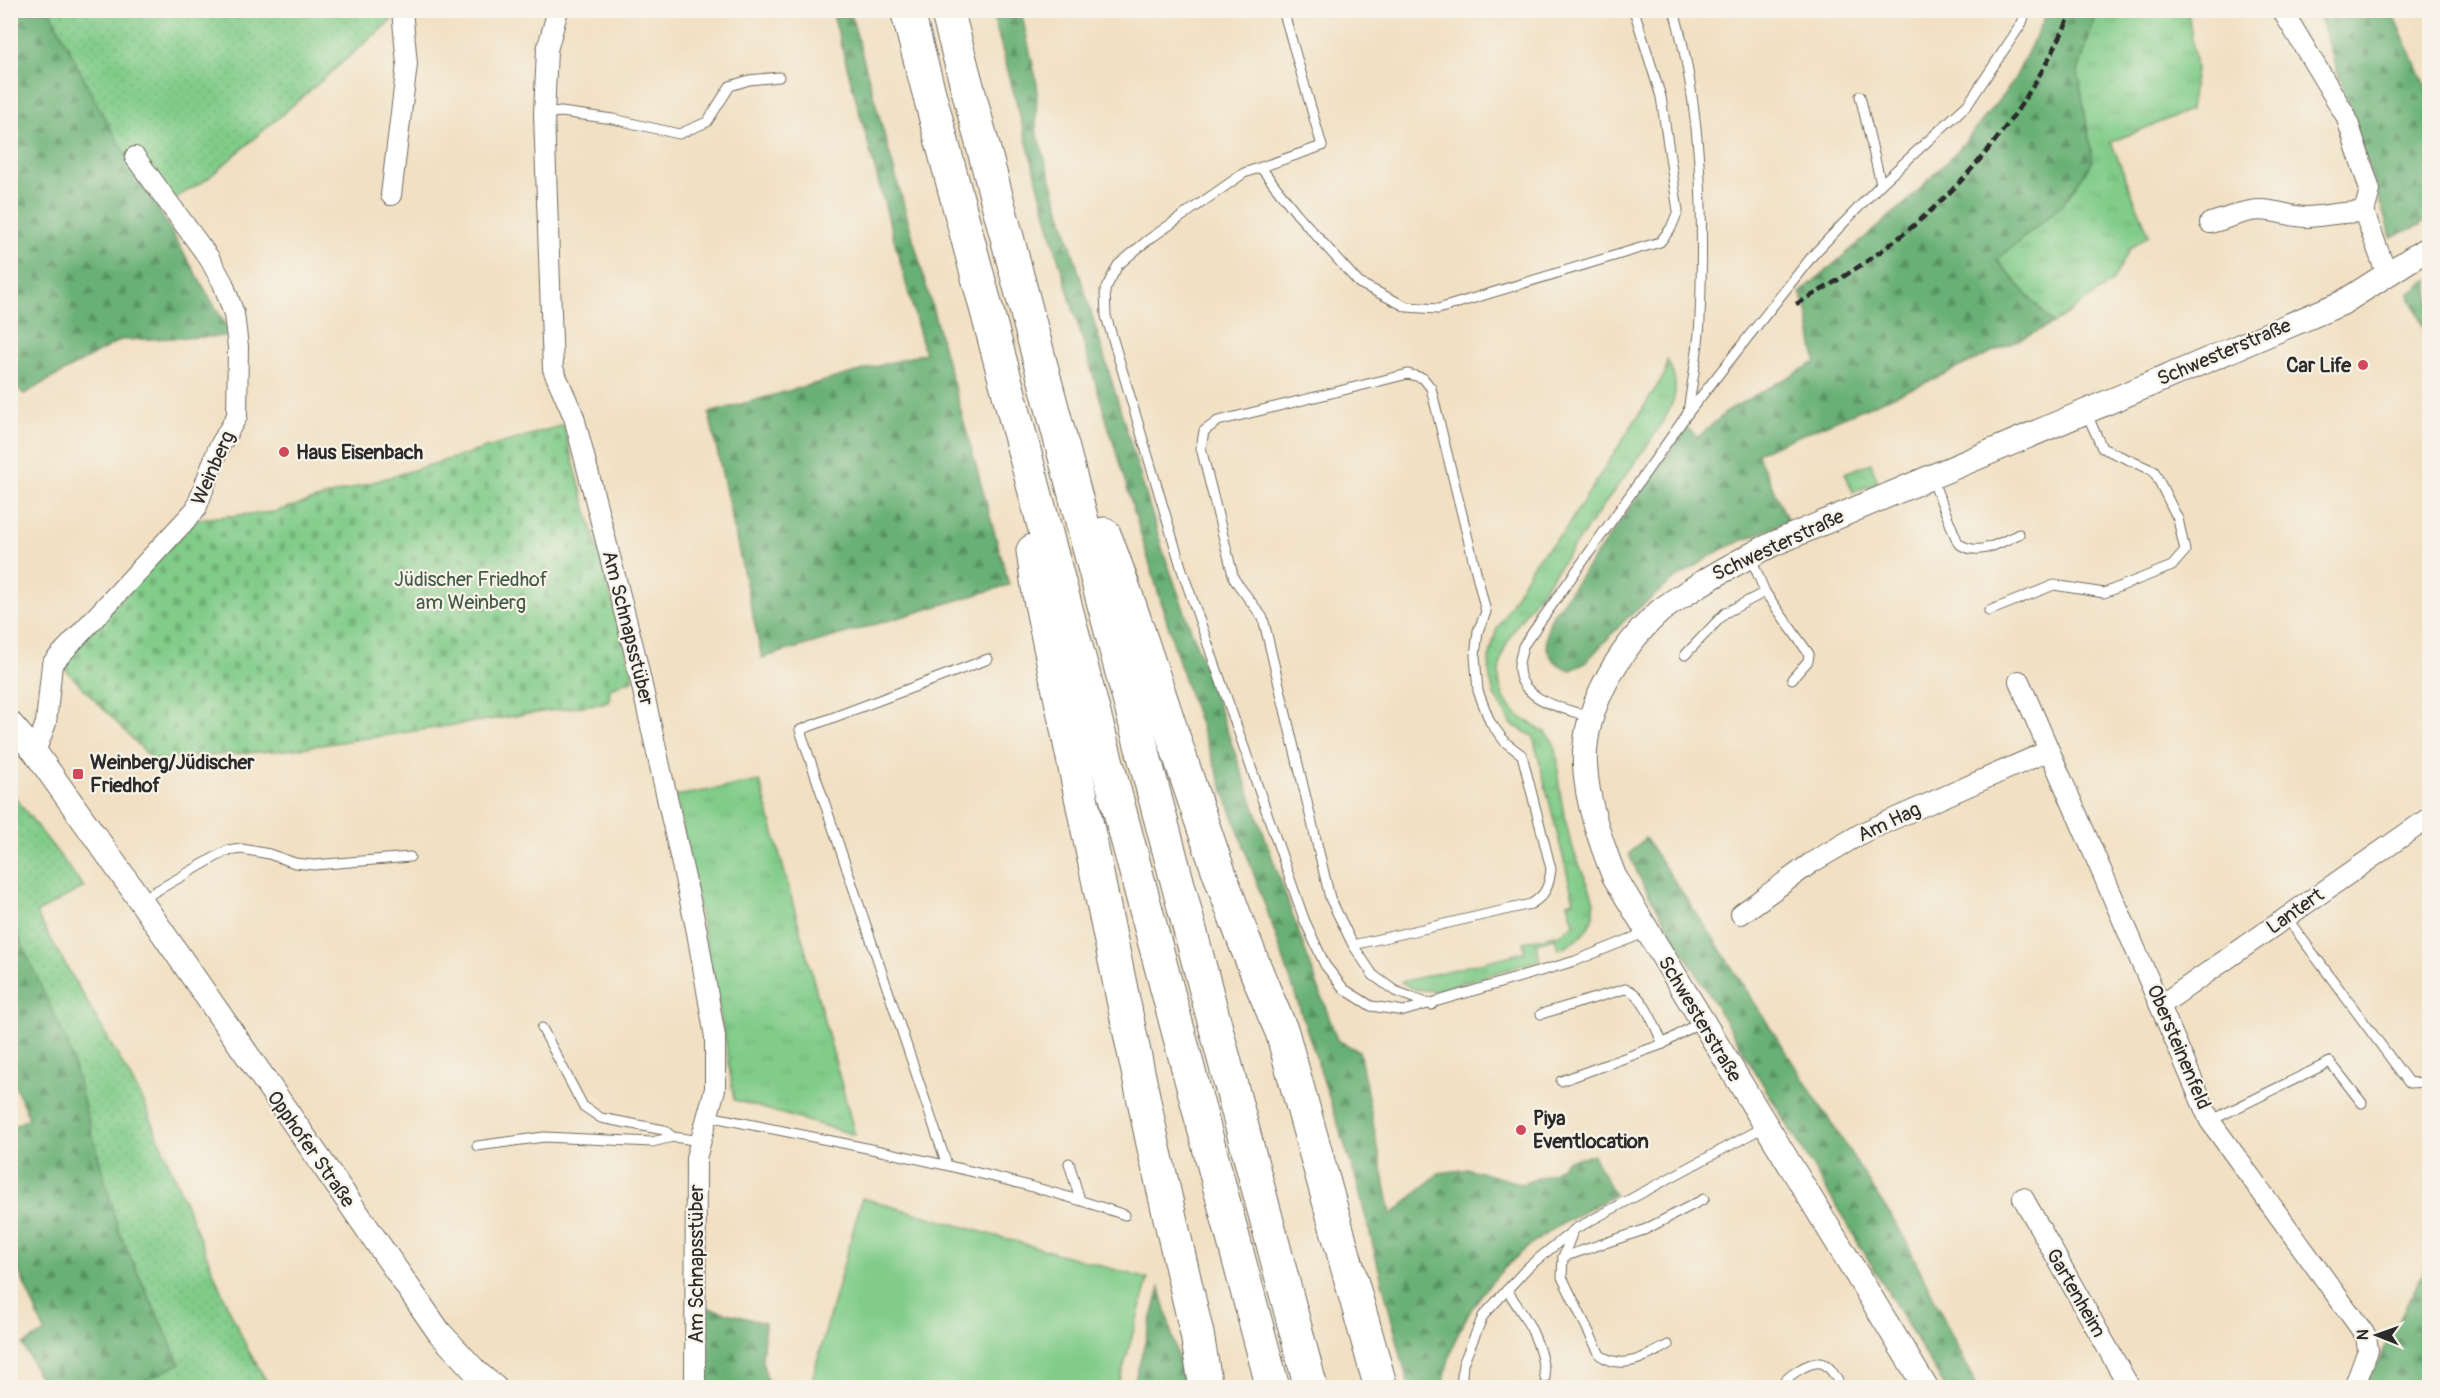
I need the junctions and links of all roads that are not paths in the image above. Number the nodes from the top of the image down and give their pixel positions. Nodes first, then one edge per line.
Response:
1 (402, 10) edge
2 (558, 10) edge
3 (907, 10) edge
4 (947, 10) edge
5 (1283, 10) edge
6 (1634, 10) edge
7 (1674, 10) edge
8 (2017, 10) edge
9 (2026, 10) edge
10 (2282, 10) edge
11 (2022, 23) junction
12 (779, 76) dead end
13 (1860, 96) dead end
14 (543, 114) junction
15 (135, 157) dead end
16 (1261, 168) junction
17 (1881, 184) junction
18 (391, 195) dead end
19 (2364, 212) junction
20 (2210, 223) dead end
21 (2430, 248) edge
22 (2387, 275) junction
23 (1050, 396) junction
24 (1014, 410) junction
25 (2085, 410) junction
26 (1688, 412) junction
27 (1931, 477) junction
28 (2019, 534) dead end
29 (1750, 556) junction
30 (1765, 592) junction
31 (1989, 611) dead end
32 (1685, 655) dead end
33 (988, 659) dead end
34 (1792, 679) dead end
35 (2019, 681) dead end
36 (1590, 717) junction
37 (10, 723) edge
38 (2048, 751) junction
39 (34, 752) junction
40 (2430, 817) edge
41 (410, 857) dead end
42 (140, 900) junction
43 (1741, 914) dead end
44 (2286, 917) junction
45 (1647, 932) junction
46 (1353, 945) junction
47 (1432, 1005) junction
48 (2161, 1005) junction
49 (1541, 1014) dead end
50 (1701, 1022) junction
51 (542, 1028) dead end
52 (1663, 1044) junction
53 (1561, 1081) dead end
54 (2430, 1082) edge
55 (2362, 1103) dead end
56 (709, 1116) junction
57 (2210, 1121) junction
58 (1766, 1126) junction
59 (673, 1137) junction
60 (701, 1141) junction
61 (477, 1146) dead end
62 (1069, 1163) dead end
63 (947, 1165) junction
64 (2023, 1198) dead end
65 (1704, 1199) dead end
66 (1080, 1200) junction
67 (1125, 1215) dead end
68 (1575, 1229) junction
69 (1563, 1257) junction
70 (1507, 1290) junction
71 (1197, 1334) junction
72 (1668, 1346) dead end
73 (1545, 1378) dead end
74 (480, 1383) edge
75 (695, 1388) edge
76 (1206, 1388) edge
77 (1217, 1388) edge
78 (1273, 1388) edge
79 (1311, 1388) edge
80 (1381, 1388) edge
81 (1461, 1388) edge
82 (1780, 1388) edge
83 (1842, 1388) edge
84 (1926, 1388) edge
85 (2130, 1388) edge
86 (2354, 1388) edge

1 - 18 street
2 - 14 street, Am Schnapsstüber
3 - 24 highway
4 - 23 highway
5 - 16 lane
6 - 16 lane
7 - 26 lane
8 - 11 lane
9 - 11 lane
10 - 19 street
11 - 17 lane
12 - 14 lane
13 - 17 lane
14 - 56 street, Am Schnapsstüber
15 - 39 street, Weinberg
16 - 47 lane
17 - 26 lane
19 - 20 street
19 - 22 street
21 - 22 street, Schwesterstraße
22 - 25 street, Schwesterstraße
23 - 79 highway
23 - 80 highway
24 - 71 highway
24 - 78 highway
25 - 27 street, Schwesterstraße
25 - 31 lane
26 - 36 lane
27 - 28 lane
27 - 29 street, Schwesterstraße
29 - 30 lane
29 - 36 street, Schwesterstraße
30 - 32 lane
30 - 34 lane
33 - 63 lane
35 - 38 street, Obersteinenfeld
36 - 45 street, Schwesterstraße
37 - 39 street
38 - 43 street, Am Hag
38 - 48 street, Obersteinenfeld
39 - 42 street, Opphofer Straße
40 - 44 street, Lantert
41 - 42 lane
42 - 74 street, Opphofer Straße
44 - 48 street, Lantert
44 - 54 lane
45 - 47 lane
45 - 50 street, Schwesterstraße
46 - 46 lane
46 - 47 lane
48 - 57 street, Obersteinenfeld
49 - 52 lane
50 - 52 lane
50 - 58 street, Schwesterstraße
51 - 59 lane
52 - 53 lane
55 - 57 lane
56 - 60 street, Am Schnapsstüber
56 - 63 lane
57 - 86 street, Obersteinenfeld
58 - 68 lane
58 - 84 street, Schwesterstraße
59 - 60 lane
59 - 61 lane
60 - 75 street, Am Schnapsstüber
62 - 66 lane
63 - 66 lane
64 - 85 street, Gartenheim
65 - 69 lane
66 - 67 lane
68 - 69 lane
68 - 70 lane
69 - 72 lane
70 - 73 lane
70 - 81 lane
71 - 76 highway
71 - 77 highway
82 - 83 lane

